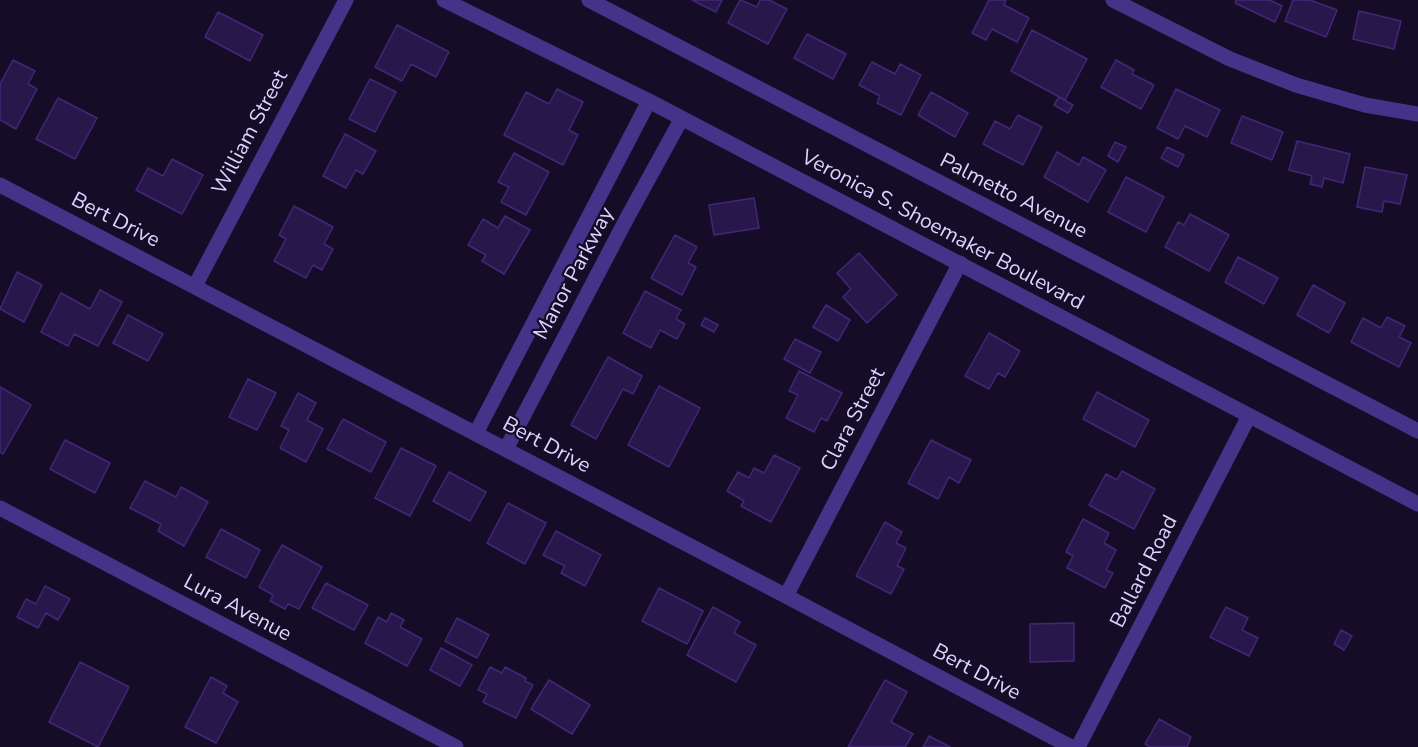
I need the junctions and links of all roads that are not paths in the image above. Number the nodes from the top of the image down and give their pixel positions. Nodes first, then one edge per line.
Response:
1 (346, 0) edge
2 (444, 0) edge
3 (589, 0) edge
4 (1113, 0) edge
5 (649, 101) junction
6 (1418, 114) edge
7 (682, 118) junction
8 (0, 185) edge
9 (960, 263) junction
10 (195, 286) junction
11 (1249, 416) junction
12 (1418, 430) edge
13 (476, 433) junction
14 (506, 449) junction
15 (1418, 504) edge
16 (0, 508) edge
17 (786, 596) junction
18 (456, 747) edge
19 (1071, 747) edge
20 (1078, 747) edge

1 - 10 street, William Street
2 - 5 street, Veronica S. Shoemaker Boulevard
3 - 12 street, Palmetto Avenue
4 - 6 street
5 - 7 street, Veronica S. Shoemaker Boulevard
5 - 13 street, Manor Parkway
7 - 9 street, Veronica S. Shoemaker Boulevard
7 - 14 street, Manor Parkway
8 - 10 street, Bert Drive
9 - 11 street, Veronica S. Shoemaker Boulevard
9 - 17 street, Clara Street
10 - 13 street, Bert Drive
11 - 15 street, Veronica S. Shoemaker Boulevard
11 - 20 street, Ballard Road
13 - 14 street, Bert Drive
14 - 17 street, Bert Drive
16 - 18 street, Lura Avenue
17 - 19 street, Bert Drive

